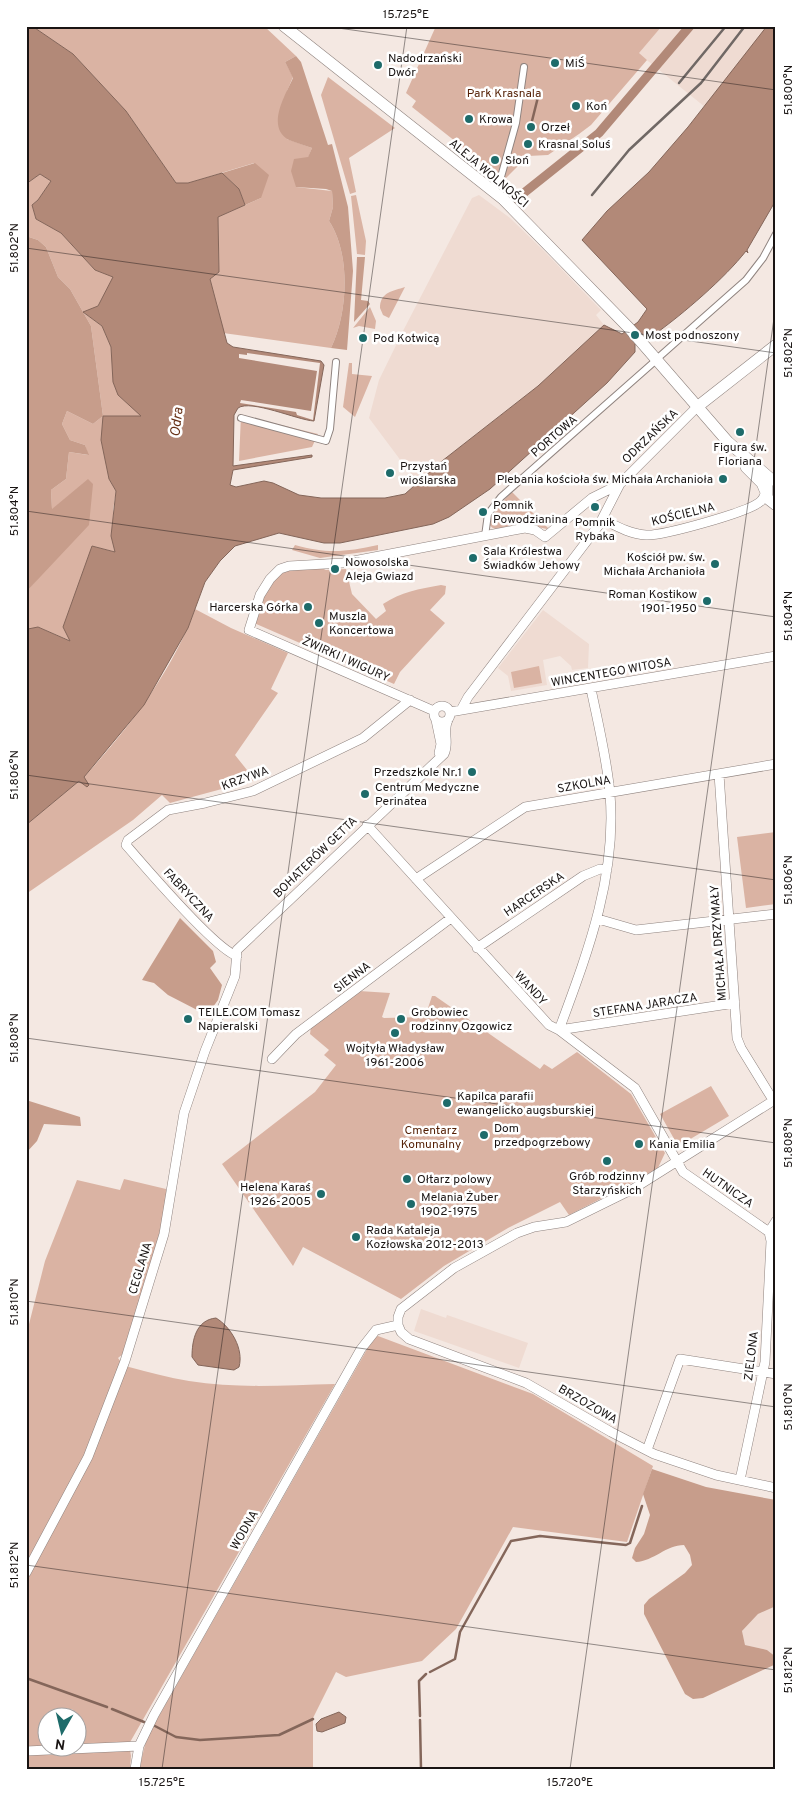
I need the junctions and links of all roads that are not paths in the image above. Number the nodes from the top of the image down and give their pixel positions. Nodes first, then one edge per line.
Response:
1 (284, 26) edge
2 (524, 67) dead end
3 (499, 184) dead end
4 (776, 234) edge
5 (776, 344) edge
6 (336, 362) dead end
7 (697, 407) junction
8 (241, 418) dead end
9 (728, 442) junction
10 (774, 479) edge
11 (620, 484) junction
12 (765, 492) junction
13 (776, 505) edge
14 (602, 519) junction
15 (485, 536) junction
16 (776, 656) edge
17 (591, 689) junction
18 (410, 700) junction
19 (461, 710) junction
20 (435, 715) junction
21 (449, 716) junction
22 (437, 758) junction
23 (776, 764) edge
24 (719, 774) junction
25 (610, 793) junction
26 (367, 825) junction
27 (126, 845) joint
28 (607, 870) junction
29 (416, 879) junction
30 (776, 914) edge
31 (451, 918) junction
32 (598, 919) junction
33 (729, 920) junction
34 (477, 948) junction
35 (237, 956) junction
36 (734, 1003) junction
37 (559, 1030) junction
38 (272, 1059) dead end
39 (774, 1100) edge
40 (676, 1162) junction
41 (776, 1221) edge
42 (769, 1232) junction
43 (398, 1324) junction
44 (763, 1372) junction
45 (776, 1374) edge
46 (647, 1450) junction
47 (740, 1480) junction
48 (776, 1488) edge
49 (26, 1573) edge
50 (139, 1746) junction
51 (26, 1751) edge
52 (135, 1769) edge

1 - 7 street, ALEJA WOLNOŚCI
2 - 3 street
4 - 15 street, PORTOWA
5 - 7 street
6 - 8 street
7 - 9 street, ALEJA WOLNOŚCI
7 - 11 street, ODRZAŃSKA
9 - 10 street
9 - 12 street
10 - 12 street
11 - 14 street, ODRZAŃSKA
11 - 15 street, ODRZAŃSKA
12 - 13 street
12 - 14 street, KOŚCIELNA
14 - 19 street, ODRZAŃSKA
15 - 18 street, ŻWIRKI I WIGURY
16 - 17 street, WINCENTEGO WITOSA
17 - 19 street, WINCENTEGO WITOSA
17 - 25 street
18 - 20 street, ŻWIRKI I WIGURY
18 - 27 street, KRZYWA
19 - 21 street, WINCENTEGO WITOSA
20 - 21 street
20 - 21 street
20 - 22 street
21 - 22 street, BOHATERÓW GETTA
22 - 26 street, BOHATERÓW GETTA
23 - 24 street, SZKOLNA
24 - 25 street, SZKOLNA
24 - 33 street, MICHAŁA DRZYMAŁY
25 - 28 street
25 - 29 street, SZKOLNA
26 - 29 street, WANDY
26 - 35 street, BOHATERÓW GETTA
27 - 35 street, FABRYCZNA
28 - 32 street
28 - 34 street, HARCERSKA
29 - 31 street, WANDY
30 - 33 street
31 - 34 street, WANDY
31 - 38 street, SIENNA
32 - 33 street
32 - 37 street
33 - 36 street, MICHAŁA DRZYMAŁY
34 - 37 street, WANDY
35 - 49 street, CEGLANA
36 - 37 street, STEFANA JARACZA
36 - 39 street, MICHAŁA DRZYMAŁY
37 - 40 street, WANDY
39 - 40 street
40 - 42 street, HUTNICZA
40 - 43 street
41 - 42 street
42 - 44 street, ZIELONA
43 - 46 street, BRZOZOWA
43 - 50 street, WODNA
44 - 45 street
44 - 46 street
44 - 47 street, ZIELONA
46 - 47 street, BRZOZOWA
47 - 48 street, BRZOZOWA
50 - 51 street
50 - 52 street, WODNA

